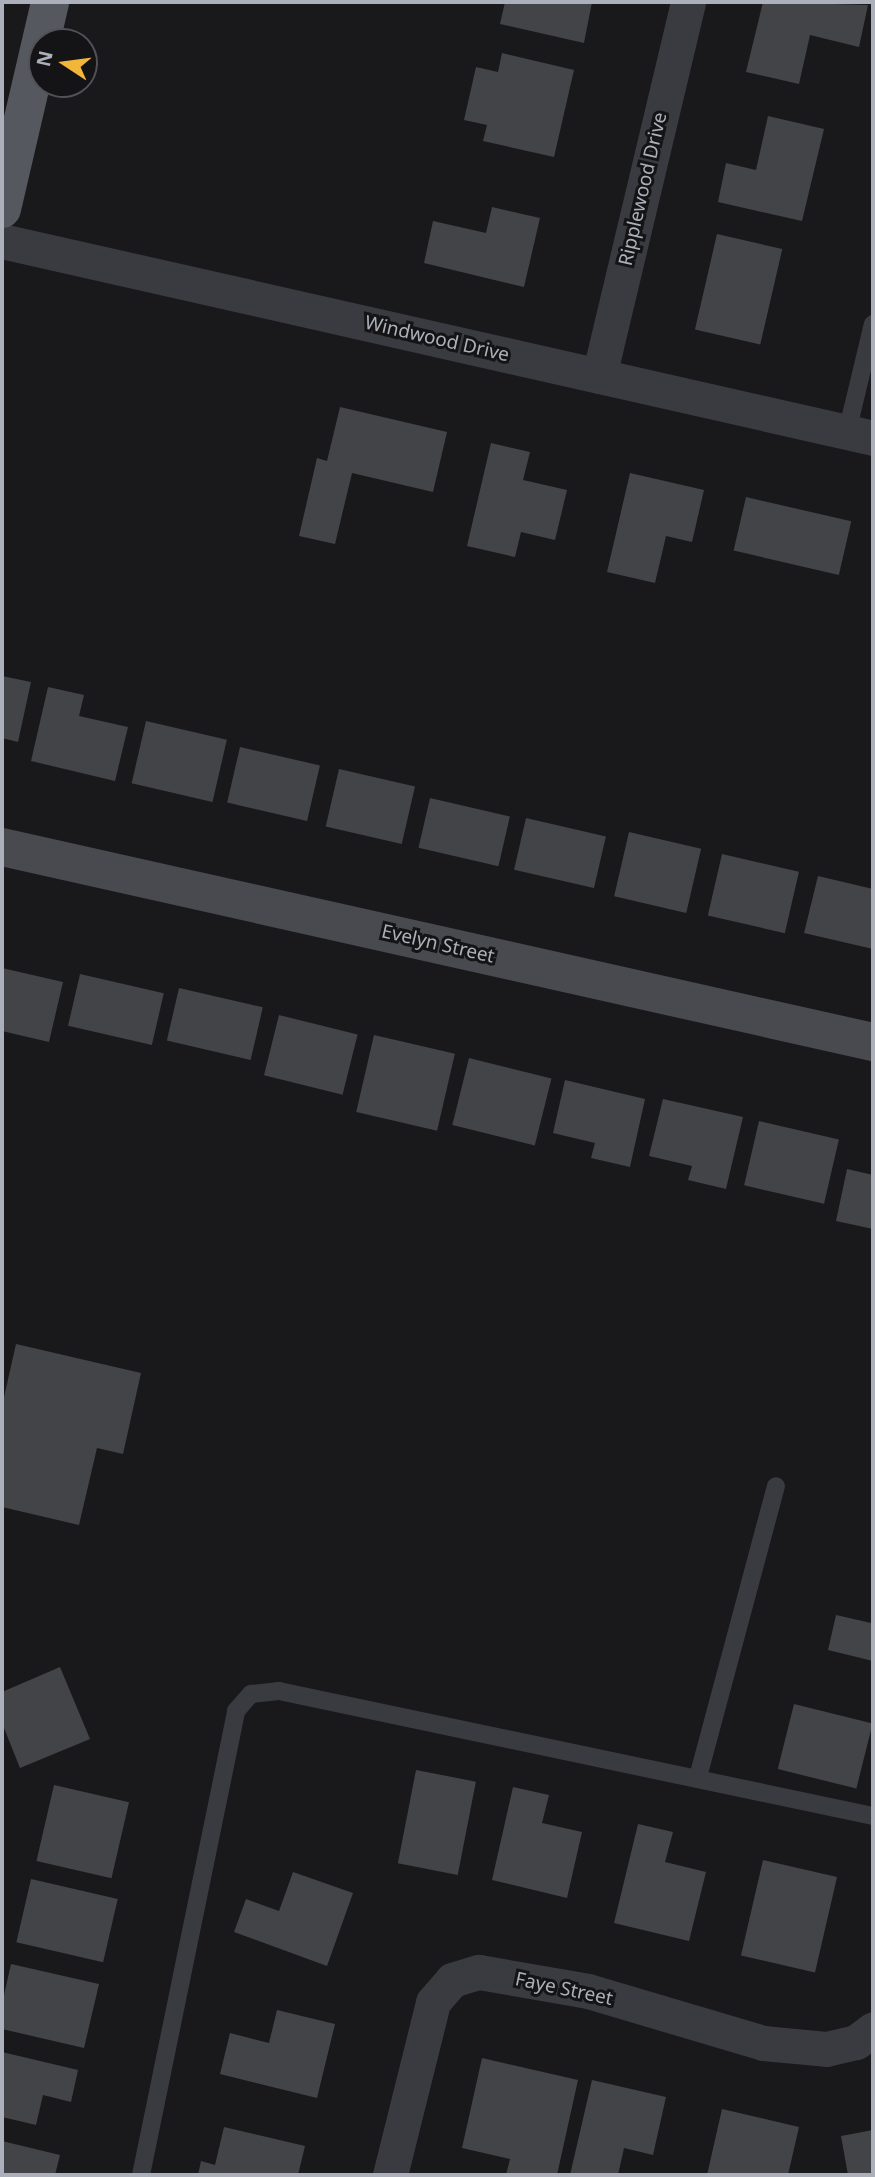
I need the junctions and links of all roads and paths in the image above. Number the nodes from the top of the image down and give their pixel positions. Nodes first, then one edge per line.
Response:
1 (50, 2) edge
2 (688, 2) edge
3 (2, 209) edge
4 (2, 241) edge
5 (873, 324) edge
6 (599, 376) junction
7 (860, 435) edge
8 (2, 847) edge
9 (873, 1042) edge
10 (776, 1486) dead end
11 (698, 1777) junction
12 (873, 1816) edge
13 (873, 2029) edge
14 (141, 2175) edge
15 (390, 2175) edge

1 - 3 main road
2 - 6 street, Ripplewood Drive
4 - 6 street, Windwood Drive
5 - 7 lane
6 - 7 street, Windwood Drive
8 - 9 street, Evelyn Street
10 - 11 lane
11 - 12 lane
11 - 14 lane
13 - 15 street, Faye Street

